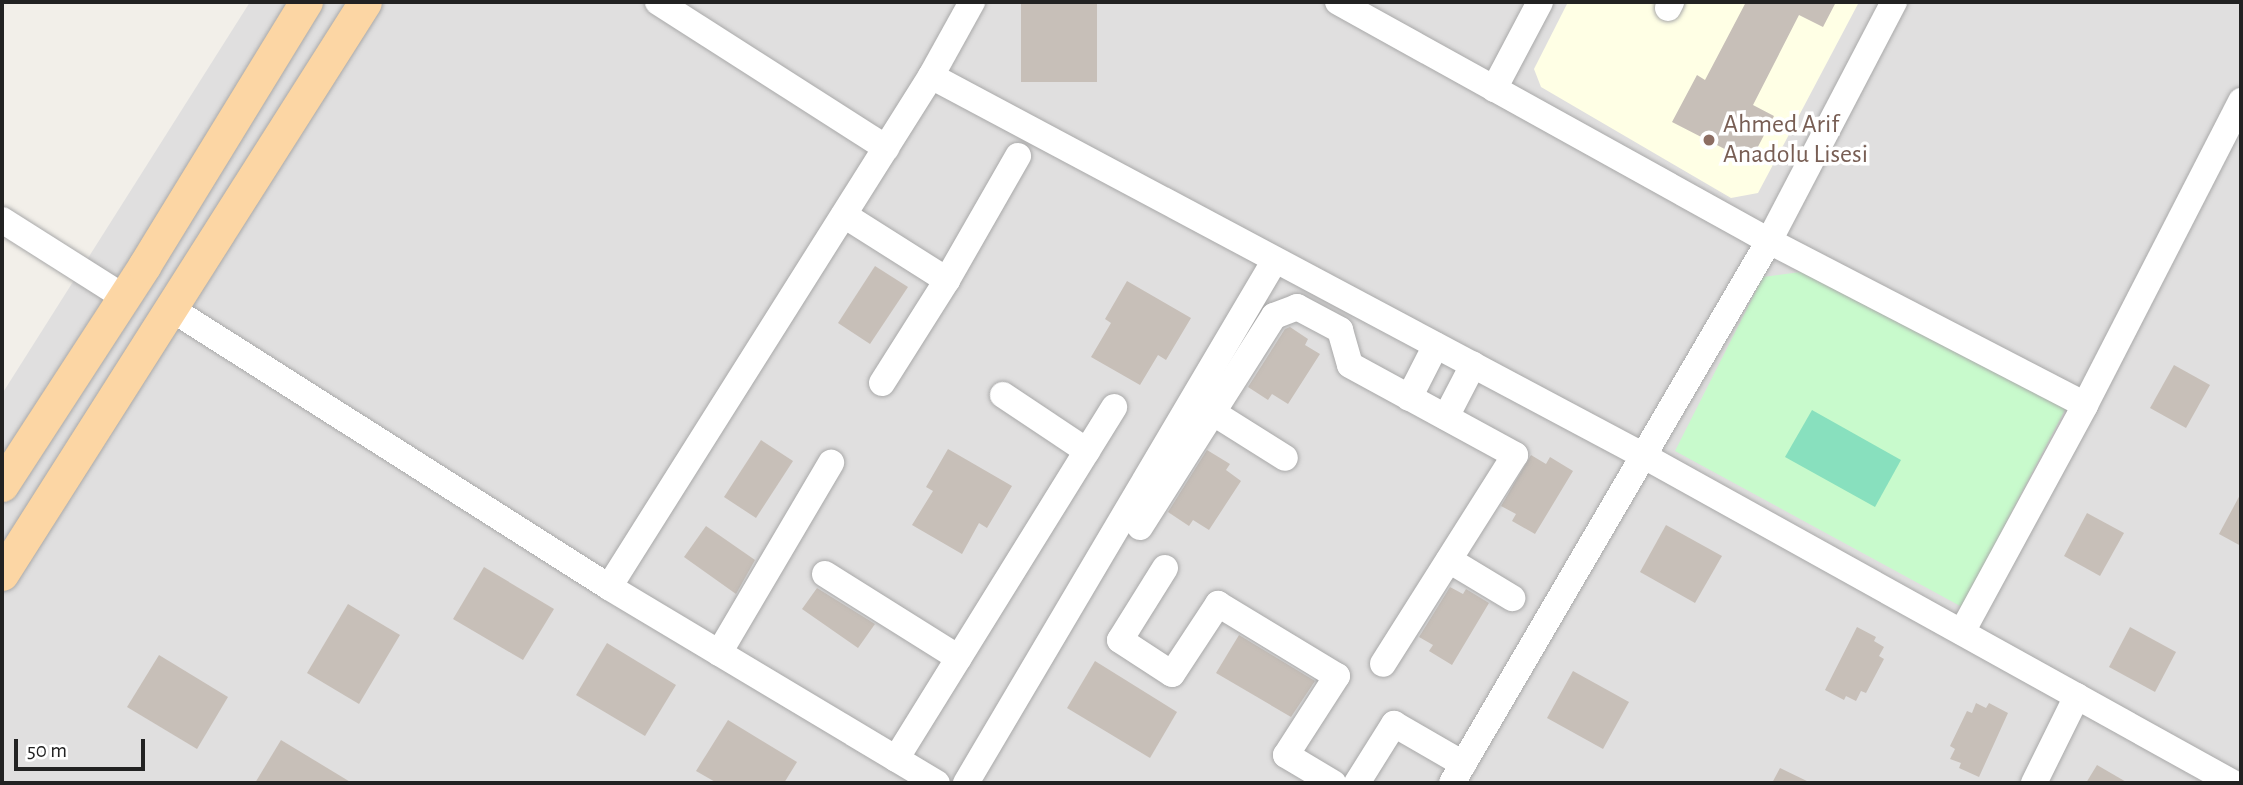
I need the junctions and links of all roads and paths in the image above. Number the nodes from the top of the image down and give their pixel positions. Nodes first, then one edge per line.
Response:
1 (306, 2) edge
2 (365, 2) edge
3 (659, 2) edge
4 (972, 2) edge
5 (1338, 2) edge
6 (1540, 2) edge
7 (1894, 2) edge
8 (931, 76) junction
9 (1494, 89) junction
10 (2241, 101) edge
11 (886, 148) junction
12 (1018, 156) dead end
13 (844, 215) junction
14 (2, 220) edge
15 (1769, 242) junction
16 (1275, 260) junction
17 (947, 280) junction
18 (124, 296) junction
19 (170, 307) junction
20 (1436, 345) junction
21 (1473, 365) junction
22 (882, 383) dead end
23 (1003, 395) dead end
24 (1409, 398) junction
25 (2085, 405) junction
26 (1114, 407) dead end
27 (1212, 412) junction
28 (1446, 417) junction
29 (1087, 451) junction
30 (1644, 456) junction
31 (1285, 458) dead end
32 (831, 463) dead end
33 (2, 485) edge
34 (1140, 527) dead end
35 (1449, 560) junction
36 (1165, 568) dead end
37 (825, 573) dead end
38 (2, 574) edge
39 (609, 587) junction
40 (1512, 598) dead end
41 (1962, 632) junction
42 (719, 653) junction
43 (958, 658) junction
44 (1383, 664) dead end
45 (2077, 696) junction
46 (896, 759) junction
47 (1457, 773) edge
48 (937, 783) edge
49 (966, 783) edge
50 (1333, 783) edge
51 (1357, 783) edge
52 (2034, 783) edge
53 (2233, 783) edge

1 - 18 main road
2 - 19 main road
3 - 11 street
4 - 8 street
5 - 9 street
6 - 9 street
7 - 15 street
8 - 11 street
8 - 16 street
9 - 15 street
10 - 25 street
11 - 13 street
12 - 17 street
13 - 17 street
13 - 39 street
14 - 18 street
15 - 25 street
15 - 30 street
16 - 20 street
16 - 49 street
17 - 22 street
18 - 33 main road
19 - 38 main road
19 - 39 street
20 - 21 street
20 - 24 street
21 - 28 street
21 - 30 street
23 - 29 street
24 - 27 street
24 - 28 street
25 - 41 street
26 - 29 street
27 - 31 street
27 - 34 street
28 - 35 street
29 - 43 street
30 - 41 street
30 - 47 street
32 - 42 street
35 - 40 street
35 - 44 street
36 - 50 street
37 - 43 street
39 - 42 street
41 - 45 street
42 - 46 street
43 - 46 street
45 - 52 street
45 - 53 street
46 - 48 street
47 - 51 street

